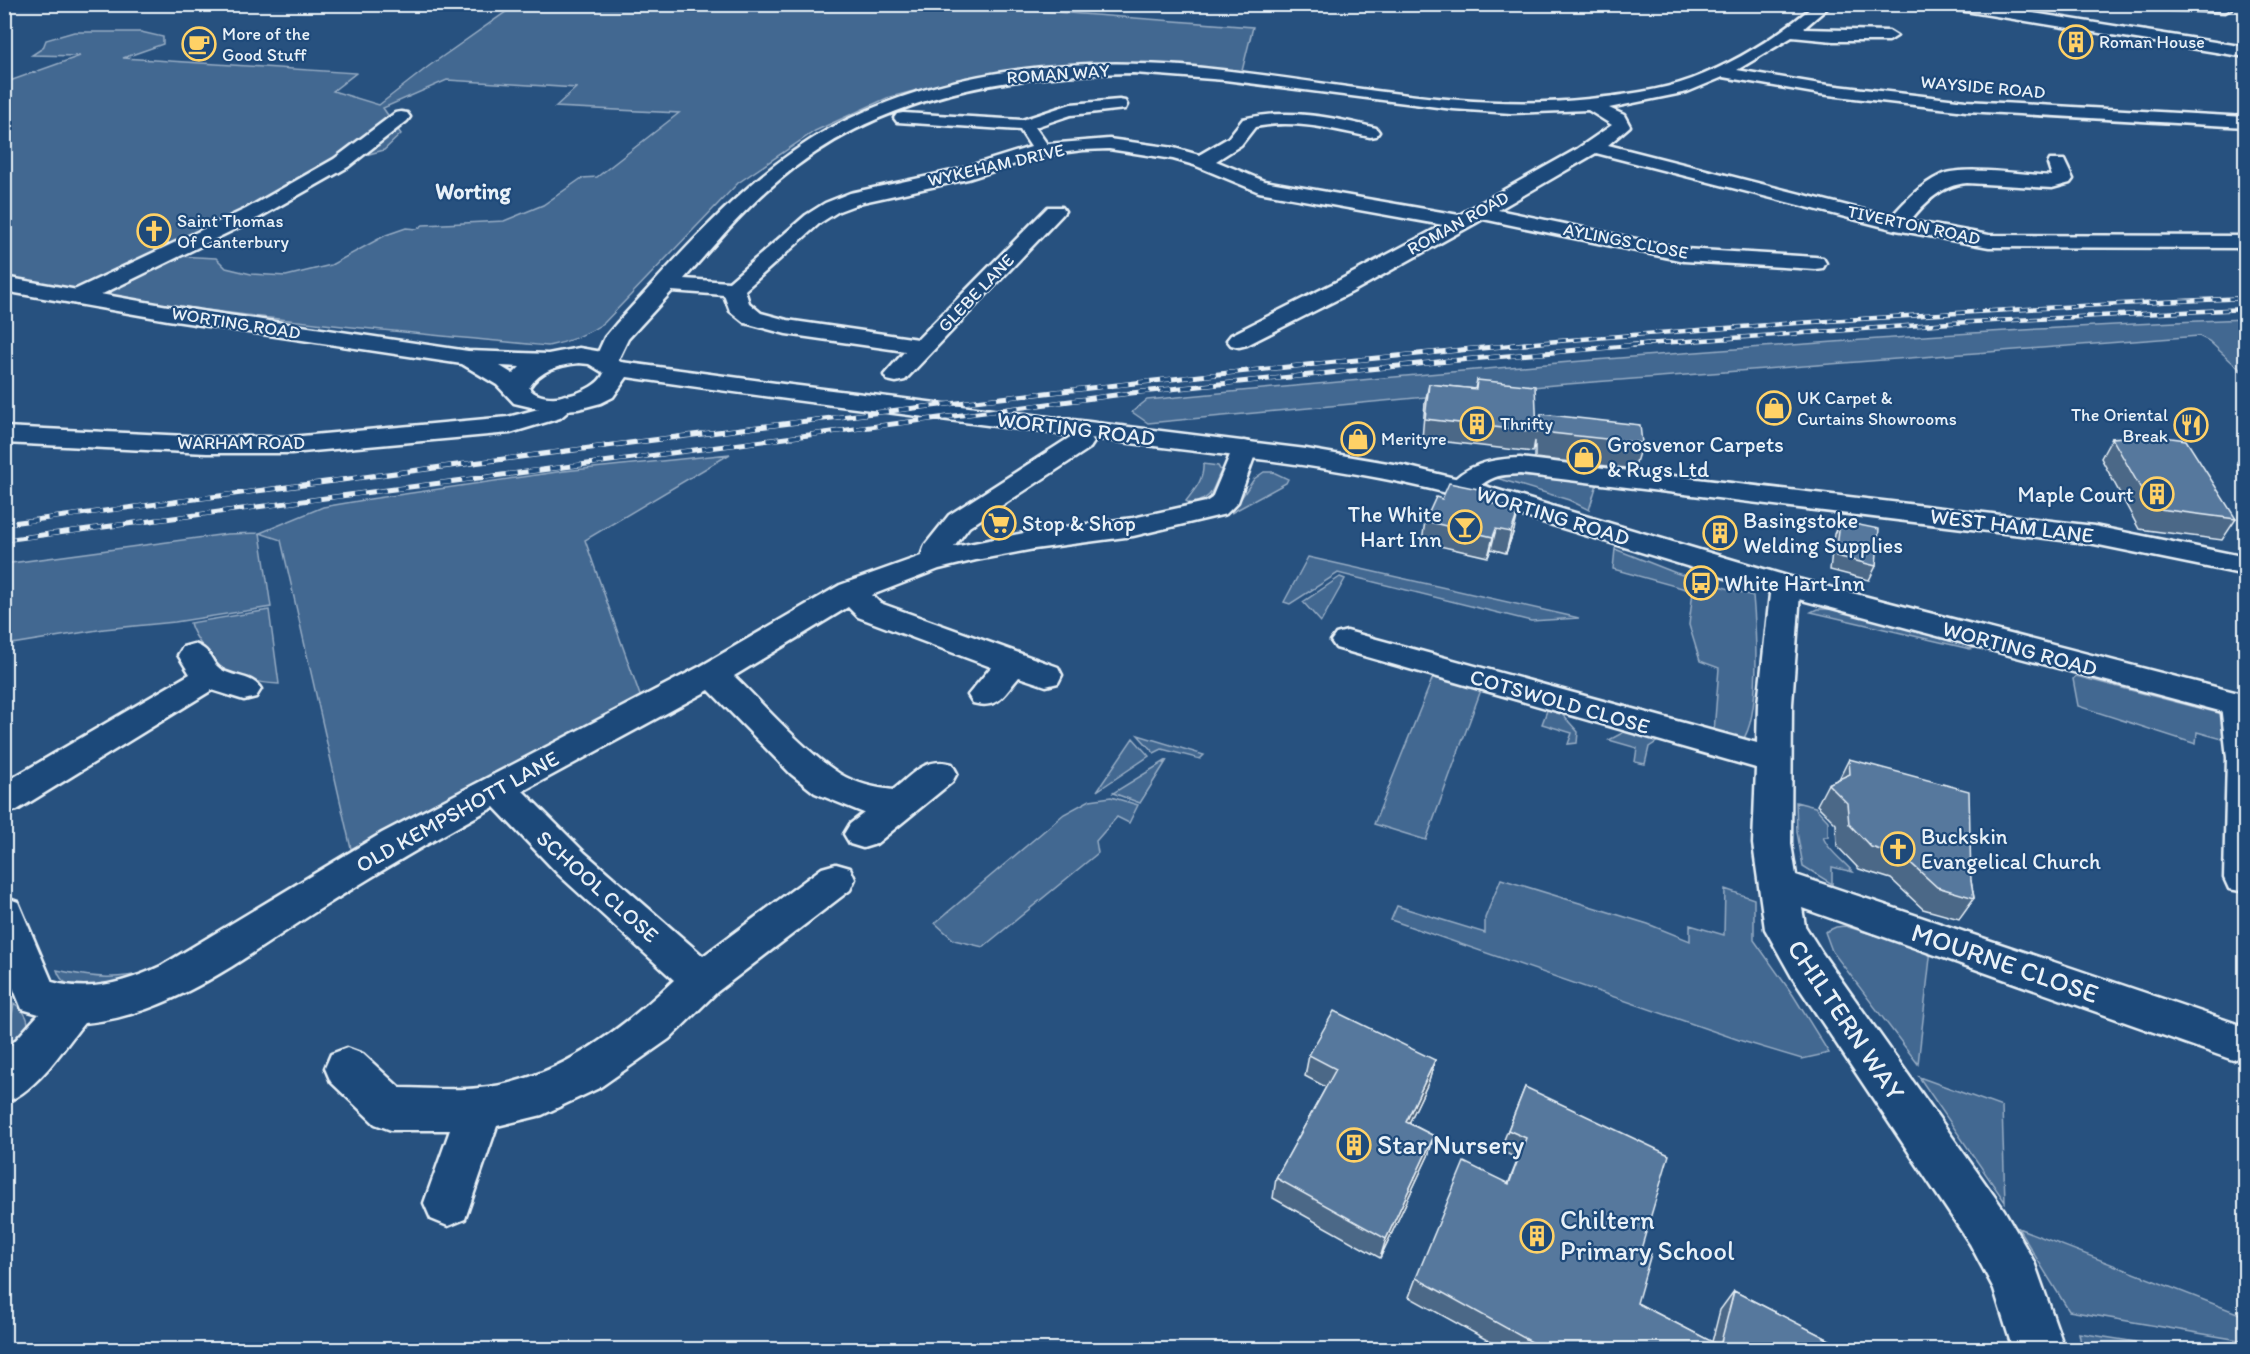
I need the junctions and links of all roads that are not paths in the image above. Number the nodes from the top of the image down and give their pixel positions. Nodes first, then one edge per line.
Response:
1 (1825, 4) edge
2 (1947, 4) edge
3 (2157, 5) edge
4 (2222, 6) edge
5 (2008, 9) edge
6 (2239, 17) dead end
7 (1788, 32) junction
8 (1906, 40) dead end
9 (2246, 52) edge
10 (1719, 72) junction
11 (1656, 94) junction
12 (1589, 104) junction
13 (1119, 105) dead end
14 (401, 117) dead end
15 (903, 118) dead end
16 (2246, 122) edge
17 (1025, 125) junction
18 (1621, 126) junction
19 (1370, 133) dead end
20 (1591, 146) junction
21 (1042, 150) junction
22 (1201, 161) junction
23 (2037, 162) dead end
24 (1055, 211) dead end
25 (1480, 212) junction
26 (1462, 222) junction
27 (1896, 224) junction
28 (2246, 243) edge
29 (1815, 263) dead end
30 (4, 284) edge
31 (667, 284) junction
32 (734, 288) junction
33 (78, 297) junction
34 (616, 337) junction
35 (1239, 340) dead end
36 (924, 347) junction
37 (581, 356) junction
38 (468, 358) junction
39 (550, 362) junction
40 (610, 364) junction
41 (897, 375) dead end
42 (702, 381) junction
43 (520, 393) junction
44 (601, 393) junction
45 (565, 403) junction
46 (477, 427) junction
47 (4, 435) edge
48 (1033, 444) dead end
49 (1244, 449) junction
50 (1461, 488) junction
51 (934, 561) junction
52 (2246, 566) edge
53 (1783, 585) junction
54 (851, 592) junction
55 (1347, 641) dead end
56 (1012, 664) junction
57 (713, 674) junction
58 (1046, 675) dead end
59 (244, 689) dead end
60 (985, 695) dead end
61 (2242, 706) edge
62 (1773, 760) junction
63 (939, 773) dead end
64 (498, 788) junction
65 (4, 800) edge
66 (900, 805) junction
67 (862, 834) dead end
68 (2243, 878) dead end
69 (836, 879) dead end
70 (1778, 884) junction
71 (4, 913) edge
72 (702, 980) junction
73 (72, 1006) junction
74 (2233, 1041) dead end
75 (346, 1068) dead end
76 (4, 1083) edge
77 (480, 1110) junction
78 (448, 1203) dead end
79 (2039, 1350) edge

1 - 7 street
2 - 5 street
3 - 4 street
4 - 6 street
5 - 9 street
7 - 8 street
7 - 10 street
10 - 11 street
10 - 16 street, WAYSIDE ROAD
11 - 12 street
11 - 18 street, ROMAN ROAD
12 - 18 street
12 - 31 street, ROMAN WAY
13 - 17 street
14 - 33 street
15 - 17 street
17 - 21 street
18 - 20 street, ROMAN ROAD
19 - 22 street
20 - 25 street, ROMAN ROAD
20 - 27 street, TIVERTON ROAD
21 - 22 street, WYKEHAM DRIVE
21 - 32 street, WYKEHAM DRIVE
22 - 26 street, WYKEHAM DRIVE
23 - 27 street
24 - 36 street, GLEBE LANE
25 - 26 street, ROMAN ROAD
25 - 29 street, AYLINGS CLOSE
26 - 35 street, ROMAN ROAD
27 - 28 street, TIVERTON ROAD
30 - 33 street, WORTING ROAD
31 - 32 street
31 - 34 street, ROMAN WAY
32 - 36 street
33 - 38 street, WORTING ROAD
34 - 37 street, ROMAN WAY
34 - 40 street, ROMAN WAY
36 - 41 street, GLEBE LANE
37 - 39 street
37 - 40 street, WORTING ROAD
38 - 39 street, WORTING ROAD
38 - 43 street, WORTING ROAD
39 - 43 street, WARHAM ROAD
40 - 42 street, WORTING ROAD
40 - 44 street, ROMAN WAY
42 - 44 street, WORTING ROAD
42 - 49 street, WORTING ROAD
43 - 45 street, WORTING ROAD
43 - 46 street, WARHAM ROAD
44 - 45 street, WORTING ROAD
45 - 46 street, WARHAM ROAD
46 - 47 street, WARHAM ROAD
48 - 51 street
49 - 50 street, WORTING ROAD
49 - 51 street, OLD KEMPSHOTT LANE
50 - 52 street, WEST HAM LANE
50 - 53 street, WORTING ROAD
51 - 54 street, OLD KEMPSHOTT LANE
53 - 61 street, WORTING ROAD
53 - 62 street, CHILTERN WAY
54 - 56 street
54 - 57 street, OLD KEMPSHOTT LANE
55 - 62 street, COTSWOLD CLOSE
56 - 58 street
56 - 60 street
57 - 64 street, OLD KEMPSHOTT LANE
57 - 66 street
59 - 65 street
61 - 68 street
62 - 70 street, CHILTERN WAY
63 - 66 street
64 - 72 street, SCHOOL CLOSE
64 - 73 street, OLD KEMPSHOTT LANE
66 - 67 street
69 - 72 street
70 - 74 street, MOURNE CLOSE
70 - 79 street, CHILTERN WAY
71 - 73 street, OLD KEMPSHOTT LANE
72 - 77 street
73 - 76 street
75 - 77 street
77 - 78 street

